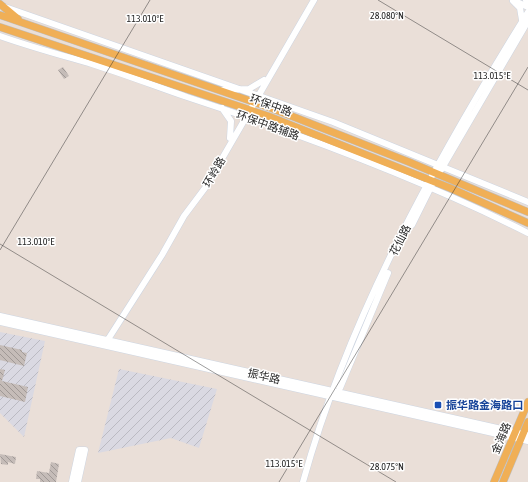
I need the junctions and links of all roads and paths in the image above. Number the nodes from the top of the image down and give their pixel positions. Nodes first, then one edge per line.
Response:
1 (311, 0) edge
2 (314, 0) edge
3 (512, 0) edge
4 (1, 5) edge
5 (528, 7) edge
6 (528, 12) edge
7 (0, 15) edge
8 (528, 21) edge
9 (24, 23) junction
10 (524, 25) edge
11 (0, 26) edge
12 (0, 31) edge
13 (19, 33) junction
14 (0, 36) edge
15 (264, 82) junction
16 (218, 90) junction
17 (244, 90) junction
18 (204, 93) junction
19 (259, 95) junction
20 (253, 102) junction
21 (223, 108) junction
22 (271, 108) junction
23 (249, 109) junction
24 (244, 116) junction
25 (268, 116) junction
26 (253, 119) junction
27 (236, 133) junction
28 (230, 138) junction
29 (451, 148) junction
30 (428, 161) junction
31 (414, 164) junction
32 (440, 166) junction
33 (403, 169) junction
34 (454, 172) junction
35 (436, 173) junction
36 (418, 183) junction
37 (431, 184) junction
38 (468, 186) junction
39 (440, 192) junction
40 (459, 192) junction
41 (528, 202) edge
42 (420, 204) junction
43 (528, 212) edge
44 (528, 223) edge
45 (528, 233) edge
46 (0, 316) edge
47 (0, 322) edge
48 (106, 340) junction
49 (335, 394) junction
50 (528, 402) edge
51 (528, 422) edge
52 (514, 435) junction
53 (525, 437) edge
54 (72, 482) edge
55 (78, 482) edge
56 (303, 482) edge
57 (308, 482) edge
58 (494, 482) edge
59 (503, 482) edge

1 - 15 street, 环岭路
2 - 15 street, 环岭路
3 - 5 street
3 - 10 street
4 - 9 main road
4 - 17 street
6 - 10 street, 花仙路
7 - 9 main road, 环保中路
8 - 10 street, 花仙路
9 - 16 main road, 环保中路
10 - 29 street, 花仙路
11 - 13 main road, 环保中路
12 - 13 main road
13 - 18 main road, 环保中路
14 - 21 street, 环保中路辅路
15 - 17 street
15 - 19 street, 环岭路
16 - 17 street
16 - 20 main road, 环保中路
17 - 19 street
18 - 21 street
18 - 23 main road, 环保中路
19 - 20 street, 环岭路
19 - 22 street
19 - 30 street
20 - 22 main road, 环保中路
20 - 23 street, 环岭路
21 - 24 street, 环保中路辅路
21 - 28 street
22 - 31 main road, 环保中路
23 - 24 street, 环岭路
23 - 25 main road, 环保中路
24 - 26 street, 环保中路辅路
24 - 27 street, 环岭路
24 - 28 street, 环岭路
25 - 26 street
25 - 33 main road, 环保中路
26 - 27 street
26 - 36 street, 环保中路辅路
27 - 48 street, 环岭路
28 - 48 street, 环岭路
29 - 30 street
29 - 32 street, 花仙路
29 - 34 street
30 - 31 street
30 - 32 street
31 - 35 main road, 环保中路
32 - 34 street
32 - 35 street, 花仙路
33 - 36 street
33 - 37 main road, 环保中路
34 - 38 street
34 - 41 street
35 - 37 street, 花仙路
35 - 38 main road, 环保中路
36 - 37 street, 环保中路辅路
36 - 42 street
37 - 39 street, 环保中路辅路
37 - 40 main road, 环保中路
37 - 42 street, 花仙路
38 - 43 main road, 环保中路
39 - 40 street
39 - 42 street
39 - 45 street, 环保中路辅路
40 - 44 main road, 环保中路
42 - 49 street, 花仙路
46 - 48 street, 振华路
47 - 49 street, 振华路
48 - 49 street, 振华路
49 - 52 street, 振华路
49 - 56 street, 花仙路
49 - 57 street, 花仙路
50 - 52 main road, 金海路
51 - 53 main road, 金海路
52 - 53 street, 振华路
52 - 58 main road, 金海路
53 - 59 main road, 金海路
54 - 55 street

